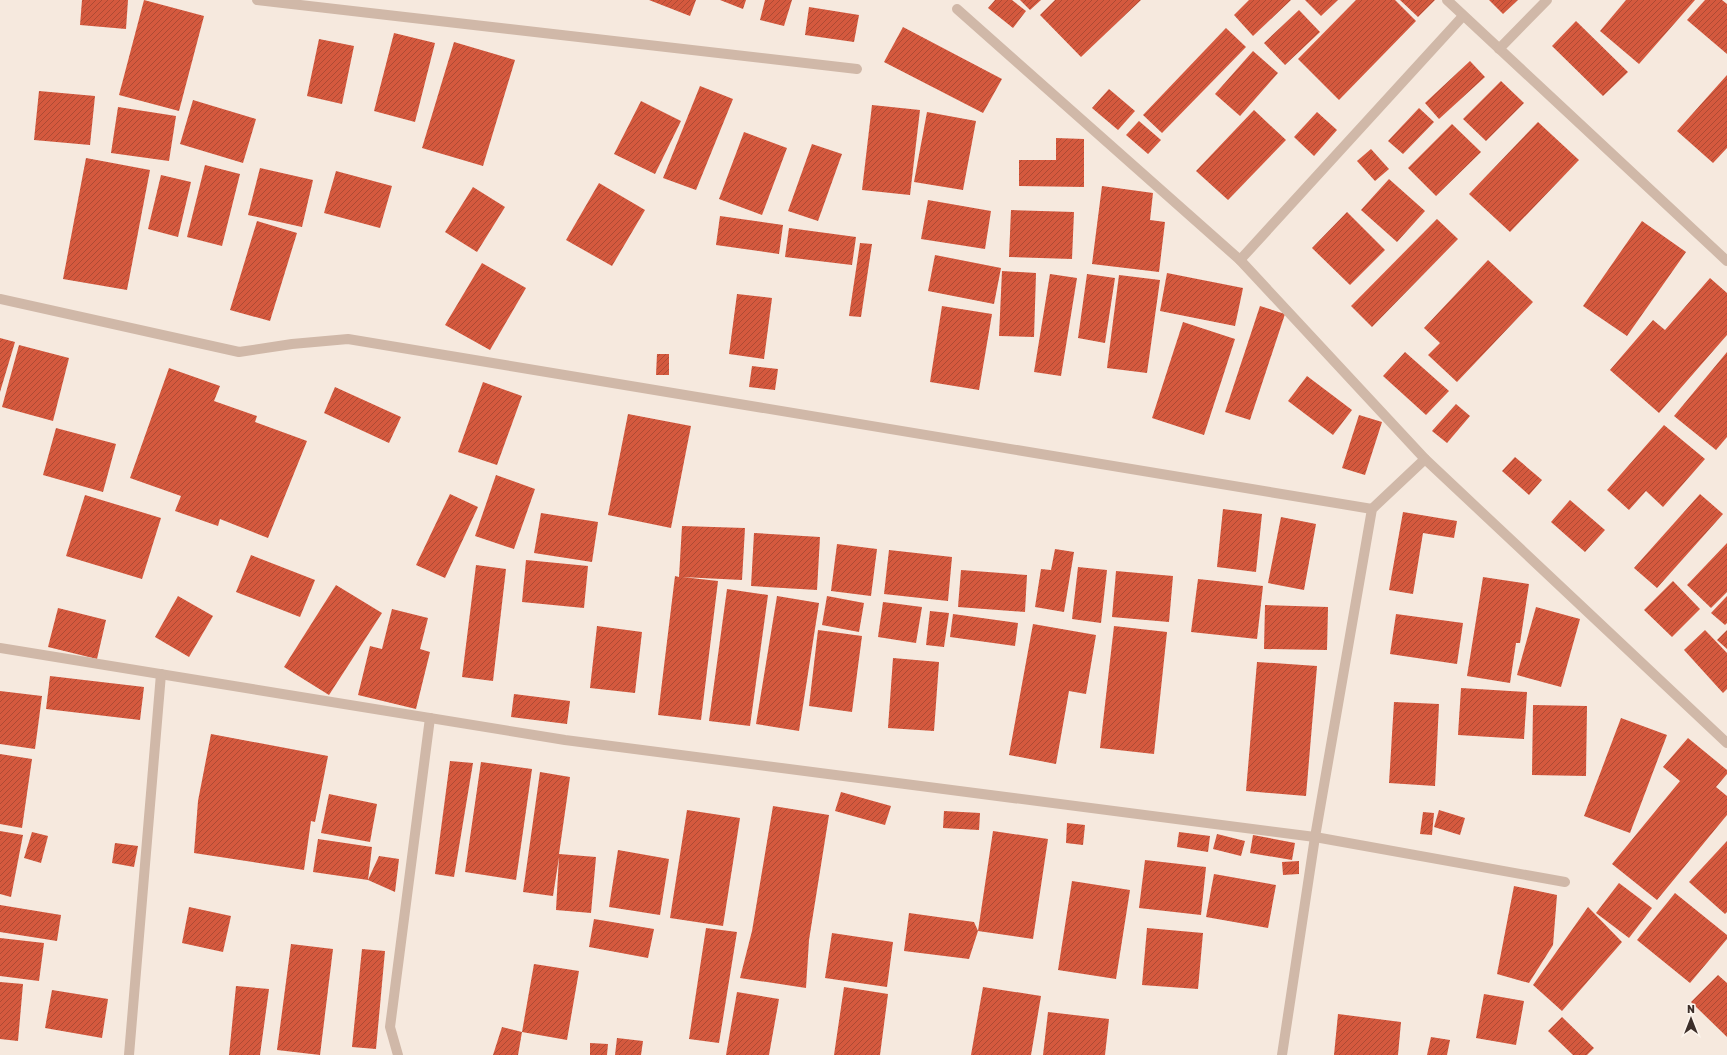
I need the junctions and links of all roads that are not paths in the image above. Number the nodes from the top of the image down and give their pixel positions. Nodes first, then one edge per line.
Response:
1 (257, 0) edge
2 (1447, 0) edge
3 (1547, 0) edge
4 (957, 9) dead end
5 (1462, 16) junction
6 (1499, 49) junction
7 (857, 69) dead end
8 (1240, 260) junction
9 (1727, 261) edge
10 (0, 299) edge
11 (1425, 458) junction
12 (1372, 509) junction
13 (0, 648) edge
14 (160, 674) junction
15 (430, 718) junction
16 (1727, 743) edge
17 (1316, 837) junction
18 (1565, 882) dead end
19 (129, 1055) edge
20 (398, 1055) edge
21 (1282, 1055) edge

1 - 7 street
2 - 5 street
3 - 6 street
4 - 8 street
5 - 6 street
5 - 8 street
6 - 9 street
8 - 11 street
10 - 12 street
11 - 12 street
11 - 16 street
12 - 17 street
13 - 14 street
14 - 15 street
14 - 19 street
15 - 17 street
15 - 20 street
17 - 18 street
17 - 21 street

